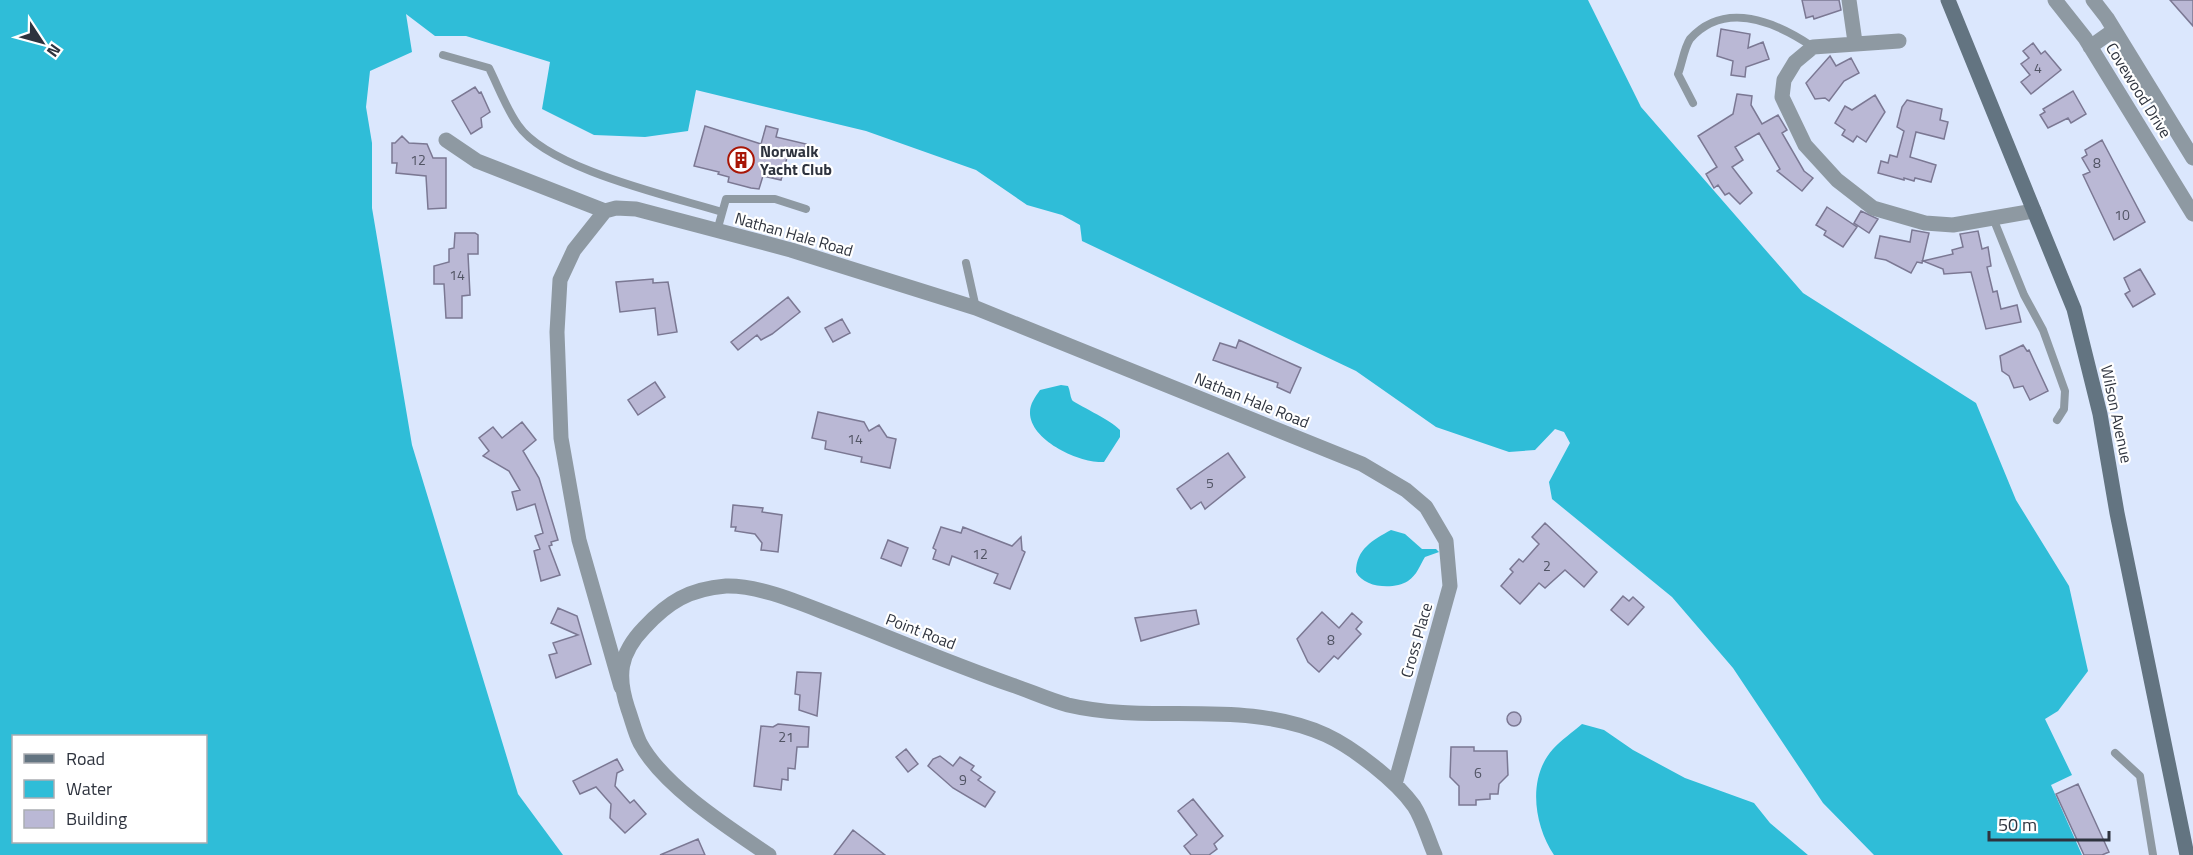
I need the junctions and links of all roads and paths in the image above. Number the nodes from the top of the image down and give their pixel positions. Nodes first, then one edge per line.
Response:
1 (1850, 0) edge
2 (1948, 0) edge
3 (2055, 0) edge
4 (2093, 0) edge
5 (2114, 30) junction
6 (1899, 41) dead end
7 (1855, 42) junction
8 (1813, 47) junction
9 (2090, 47) junction
10 (443, 55) dead end
11 (1693, 103) dead end
12 (446, 140) dead end
13 (2193, 158) edge
14 (806, 209) dead end
15 (605, 211) junction
16 (2034, 211) junction
17 (722, 212) junction
18 (2193, 214) edge
19 (1992, 218) junction
20 (717, 231) junction
21 (966, 263) dead end
22 (976, 308) junction
23 (2057, 420) dead end
24 (1426, 507) joint
25 (621, 687) junction
26 (2115, 753) dead end
27 (1395, 784) junction
28 (769, 855) edge
29 (1435, 855) edge
30 (2153, 855) edge
31 (2187, 855) edge

1 - 7 street
2 - 16 main road, Wilson Avenue
3 - 9 street, Covewood Drive
4 - 5 street, Covewood Drive
5 - 9 street, Covewood Drive
5 - 13 street, Covewood Drive
6 - 7 street
7 - 8 street
8 - 11 lane
8 - 19 street
9 - 18 street, Covewood Drive
10 - 17 lane
12 - 15 street
14 - 17 lane
15 - 20 street, Nathan Hale Road
15 - 25 street
16 - 19 street
16 - 31 main road, Wilson Avenue
17 - 20 lane
19 - 23 lane
20 - 22 street, Nathan Hale Road
21 - 22 lane
22 - 24 street, Nathan Hale Road
24 - 27 street, Cross Place
25 - 27 street, Point Road
25 - 28 street, Point Road
26 - 30 lane
27 - 29 street, Point Road

